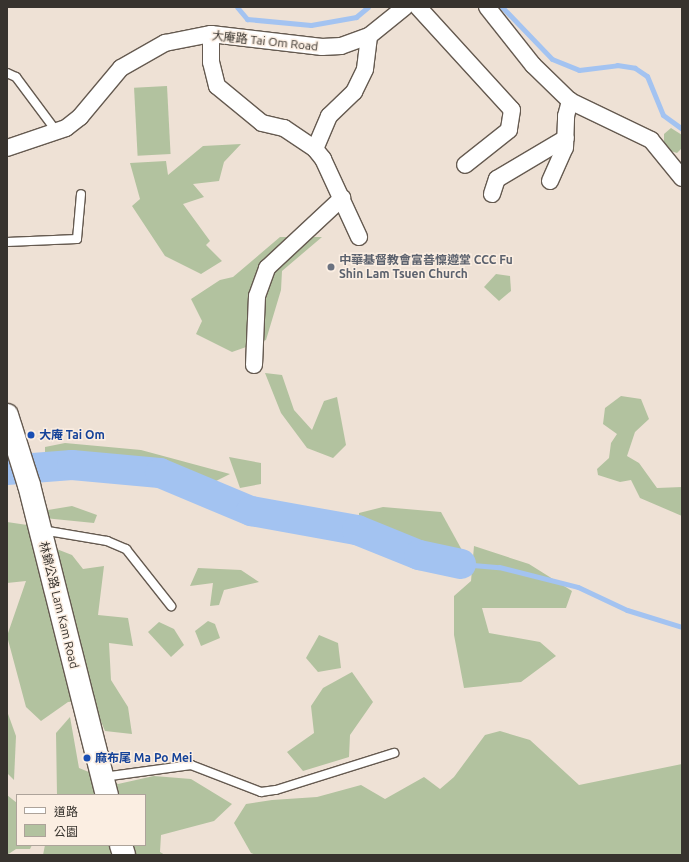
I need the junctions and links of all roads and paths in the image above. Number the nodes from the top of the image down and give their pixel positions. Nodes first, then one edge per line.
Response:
1 (405, 7) edge
2 (418, 7) edge
3 (487, 7) edge
4 (211, 34) junction
5 (369, 36) junction
6 (7, 73) edge
7 (570, 102) junction
8 (57, 132) junction
9 (566, 138) junction
10 (7, 148) edge
11 (315, 150) junction
12 (465, 165) dead end
13 (682, 178) edge
14 (550, 181) dead end
15 (81, 194) dead end
16 (492, 194) dead end
17 (342, 198) junction
18 (359, 237) dead end
19 (7, 242) edge
20 (254, 365) dead end
21 (7, 415) edge
22 (40, 530) junction
23 (171, 606) dead end
24 (394, 753) dead end
25 (105, 786) edge

1 - 5 street, 大庵路 Tai Om Road
2 - 12 street
3 - 7 street
4 - 5 street, 大庵路 Tai Om Road
4 - 8 street, 大庵路 Tai Om Road
4 - 11 street
5 - 11 street
6 - 8 lane
7 - 9 street
7 - 13 street
8 - 10 street, 大庵路 Tai Om Road
9 - 14 street
9 - 16 street
11 - 17 street
15 - 19 lane
17 - 18 street
17 - 20 street
21 - 22 main road, 林錦公路 Lam Kam Road
22 - 23 lane
22 - 25 main road, 林錦公路 Lam Kam Road
24 - 25 lane

